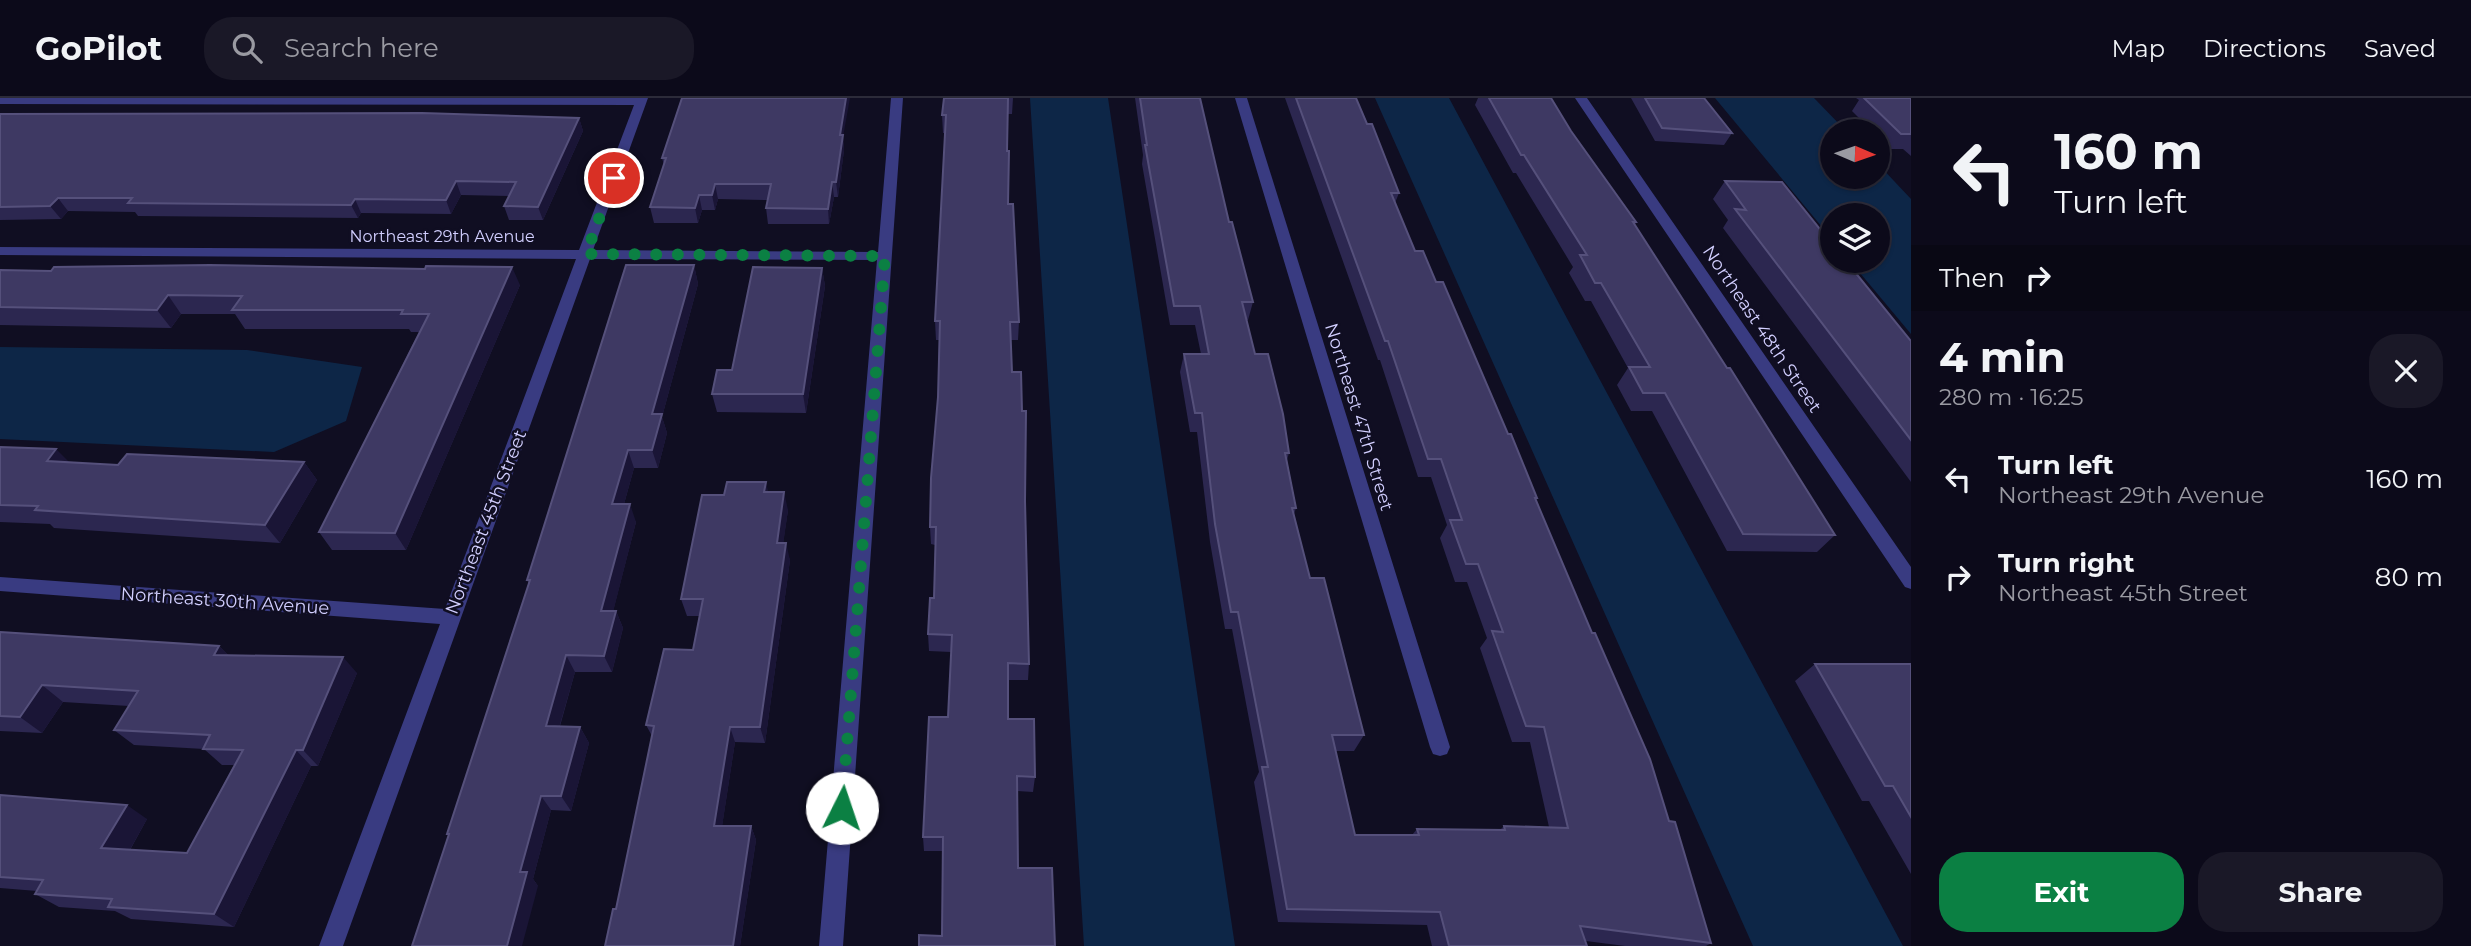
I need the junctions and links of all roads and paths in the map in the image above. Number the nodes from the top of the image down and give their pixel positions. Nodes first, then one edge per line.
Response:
1 (897, 98) edge
2 (1241, 98) edge
3 (1581, 98) edge
4 (0, 100) edge
5 (641, 100) edge
6 (0, 251) edge
7 (586, 254) junction
8 (885, 256) junction
9 (1911, 582) edge
10 (0, 584) edge
11 (450, 617) junction
12 (1440, 747) dead end
13 (331, 946) edge
14 (831, 946) edge

1 - 8 street
2 - 12 street, Northeast 47th Street
3 - 9 street, Northeast 48th Street
4 - 5 street
5 - 7 street, Northeast 45th Street
6 - 7 street, Northeast 29th Avenue
7 - 8 street, Northeast 29th Avenue
7 - 11 street, Northeast 45th Street
8 - 14 street
10 - 11 street, Northeast 30th Avenue
11 - 13 street, Northeast 45th Street

